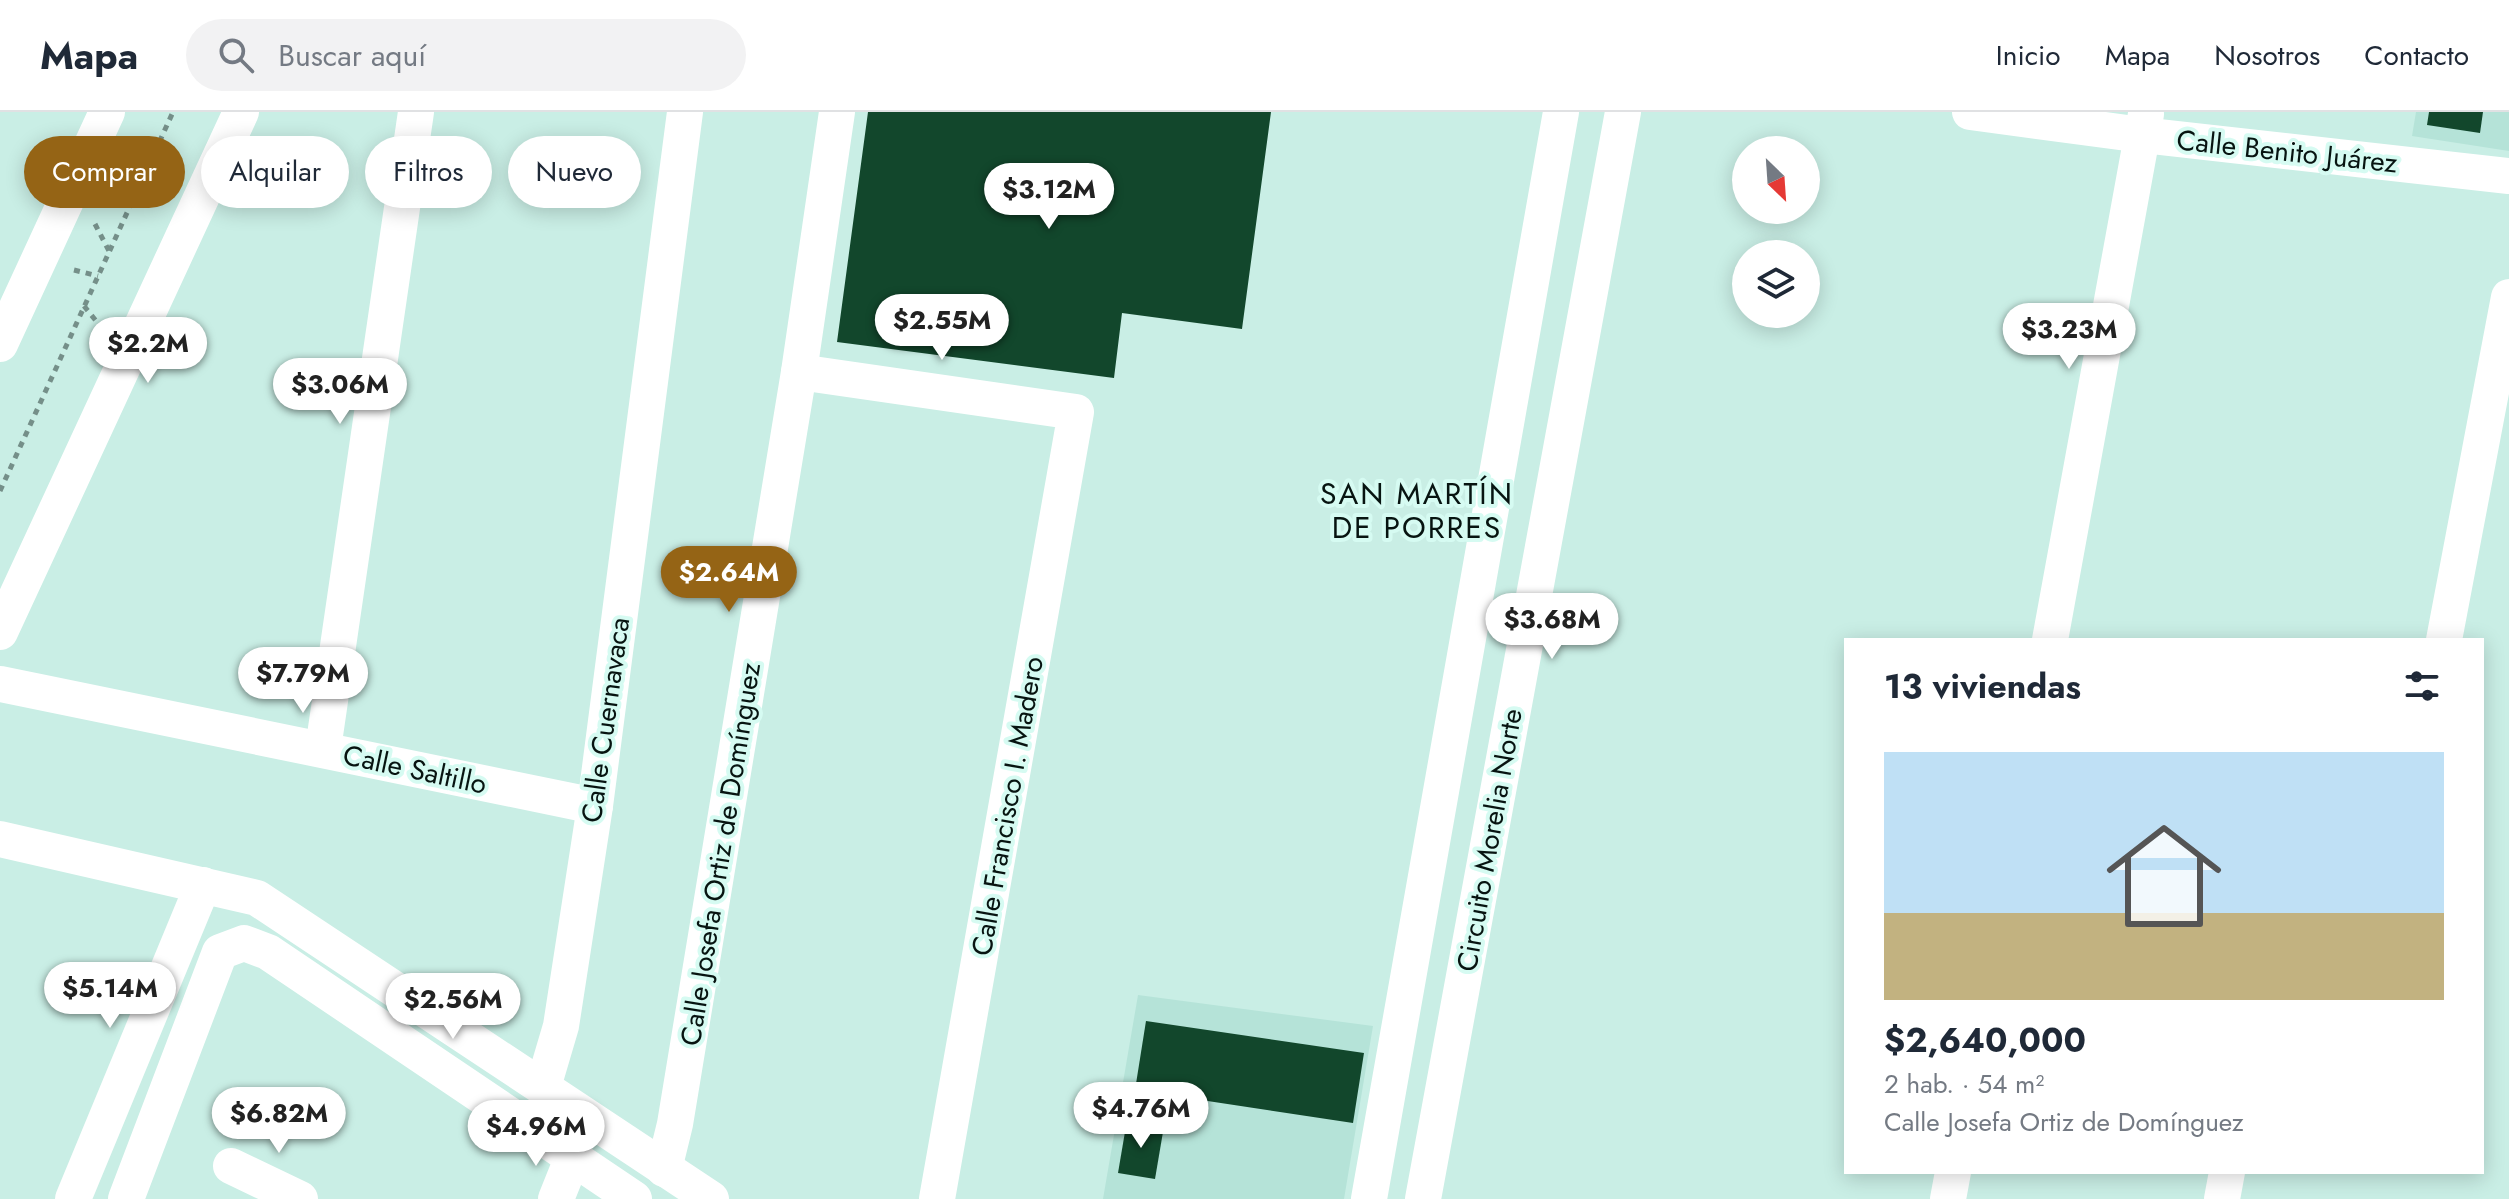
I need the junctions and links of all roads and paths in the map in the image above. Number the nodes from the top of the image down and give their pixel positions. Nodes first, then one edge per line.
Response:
1 (107, 112) edge
2 (173, 112) edge
3 (241, 112) edge
4 (416, 112) edge
5 (685, 112) edge
6 (837, 112) edge
7 (1561, 112) edge
8 (1623, 112) edge
9 (1970, 112) edge
10 (2144, 124) edge
11 (2509, 176) edge
12 (2509, 297) edge
13 (0, 344) edge
14 (799, 372) junction
15 (0, 491) edge
16 (0, 632) edge
17 (2050, 638) edge
18 (2444, 638) edge
19 (0, 684) edge
20 (323, 749) junction
21 (595, 806) junction
22 (0, 839) edge
23 (203, 885) junction
24 (543, 1087) junction
25 (572, 1159) junction
26 (231, 1166) dead end
27 (664, 1169) junction
28 (1953, 1174) edge
29 (2227, 1174) edge
30 (1371, 1191) edge
31 (1424, 1195) edge
32 (73, 1199) edge
33 (126, 1199) edge
34 (300, 1199) edge
35 (556, 1199) edge
36 (634, 1199) edge
37 (711, 1199) edge
38 (937, 1199) edge
39 (1948, 1199) edge
40 (2222, 1199) edge

1 - 13 street
2 - 15 path
3 - 16 street
4 - 20 street
5 - 21 street, Calle Cuernavaca
6 - 14 street, Calle Josefa Ortiz de Domínguez
7 - 30 street, Circuito Morelia Norte
8 - 31 street, Circuito Morelia Norte
9 - 10 street, Calle Benito Juárez
10 - 11 street, Calle Benito Juárez
10 - 17 street
12 - 18 street
14 - 27 street, Calle Josefa Ortiz de Domínguez
14 - 38 street, Calle Francisco I. Madero
19 - 20 street, Calle Saltillo
20 - 21 street, Calle Saltillo
21 - 24 street, Calle Cuernavaca
22 - 23 street
23 - 24 street
23 - 32 street
24 - 27 street
25 - 33 street
25 - 35 street
25 - 36 street
26 - 34 street
27 - 37 street
28 - 39 street
29 - 40 street
30 - 31 street, Circuito Morelia Norte

